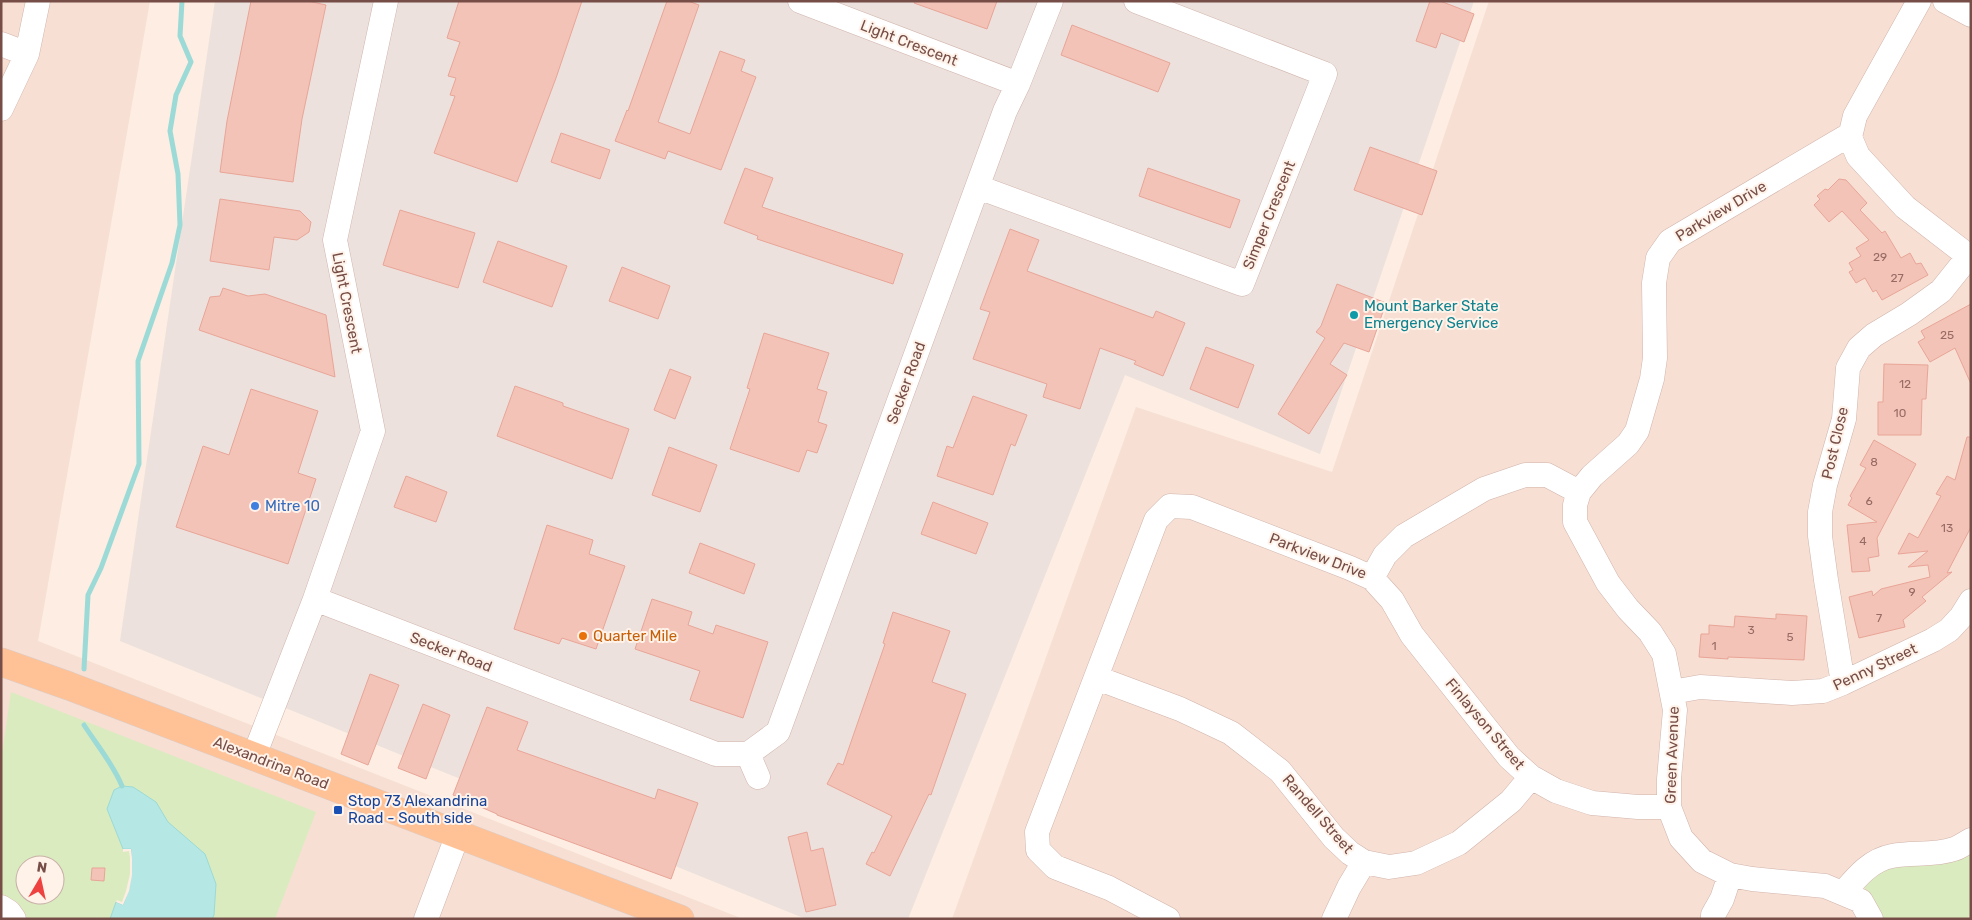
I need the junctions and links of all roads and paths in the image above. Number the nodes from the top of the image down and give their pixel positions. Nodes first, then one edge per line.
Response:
1 (38, 1) edge
2 (386, 1) edge
3 (800, 1) edge
4 (1052, 1) edge
5 (1136, 1) edge
6 (1919, 1) edge
7 (1945, 1) edge
8 (1971, 15) edge
9 (1, 44) edge
10 (27, 54) junction
11 (1018, 84) junction
12 (1, 109) edge
13 (1850, 137) junction
14 (978, 187) junction
15 (1970, 257) edge
16 (1579, 492) junction
17 (1372, 578) junction
18 (315, 599) junction
19 (1968, 614) edge
20 (1, 662) edge
21 (1097, 678) junction
22 (1843, 683) junction
23 (1672, 692) junction
24 (748, 754) junction
25 (254, 756) junction
26 (758, 777) dead end
27 (1530, 778) junction
28 (1669, 807) junction
29 (458, 834) junction
30 (1971, 840) edge
31 (1364, 862) junction
32 (1730, 874) junction
33 (1843, 893) junction
34 (1, 907) edge
35 (14, 919) edge
36 (426, 919) edge
37 (680, 919) edge
38 (1168, 919) edge
39 (1334, 919) edge
40 (1713, 919) edge
41 (1854, 919) edge
42 (1871, 919) edge

1 - 10 street
2 - 18 street, Light Crescent
3 - 11 street, Light Crescent
4 - 11 street, Secker Road
5 - 14 street, Simper Crescent
6 - 13 street
7 - 8 street
9 - 10 street
10 - 12 street
11 - 14 street, Secker Road
13 - 15 street
13 - 16 street, Parkview Drive
14 - 24 street, Secker Road
15 - 22 street, Post Close
16 - 17 street, Parkview Drive
16 - 23 street, Green Avenue
17 - 21 street, Parkview Drive
17 - 27 street, Finlayson Street
18 - 24 street, Secker Road
18 - 25 street
19 - 22 street, Penny Street
20 - 25 main road, Alexandrina Road
21 - 31 street, Randell Street
21 - 38 street, Parkview Drive
22 - 23 street, Penny Street
23 - 28 street, Green Avenue
24 - 26 street
25 - 29 main road, Alexandrina Road
27 - 28 street, Finlayson Street
27 - 31 street, Randell Street
28 - 32 street, Green Avenue
29 - 36 street
29 - 37 main road, Alexandrina Road
30 - 33 street
31 - 39 street
32 - 33 street, Green Avenue
32 - 40 street
33 - 41 street
33 - 42 street, Green Avenue
34 - 35 street

